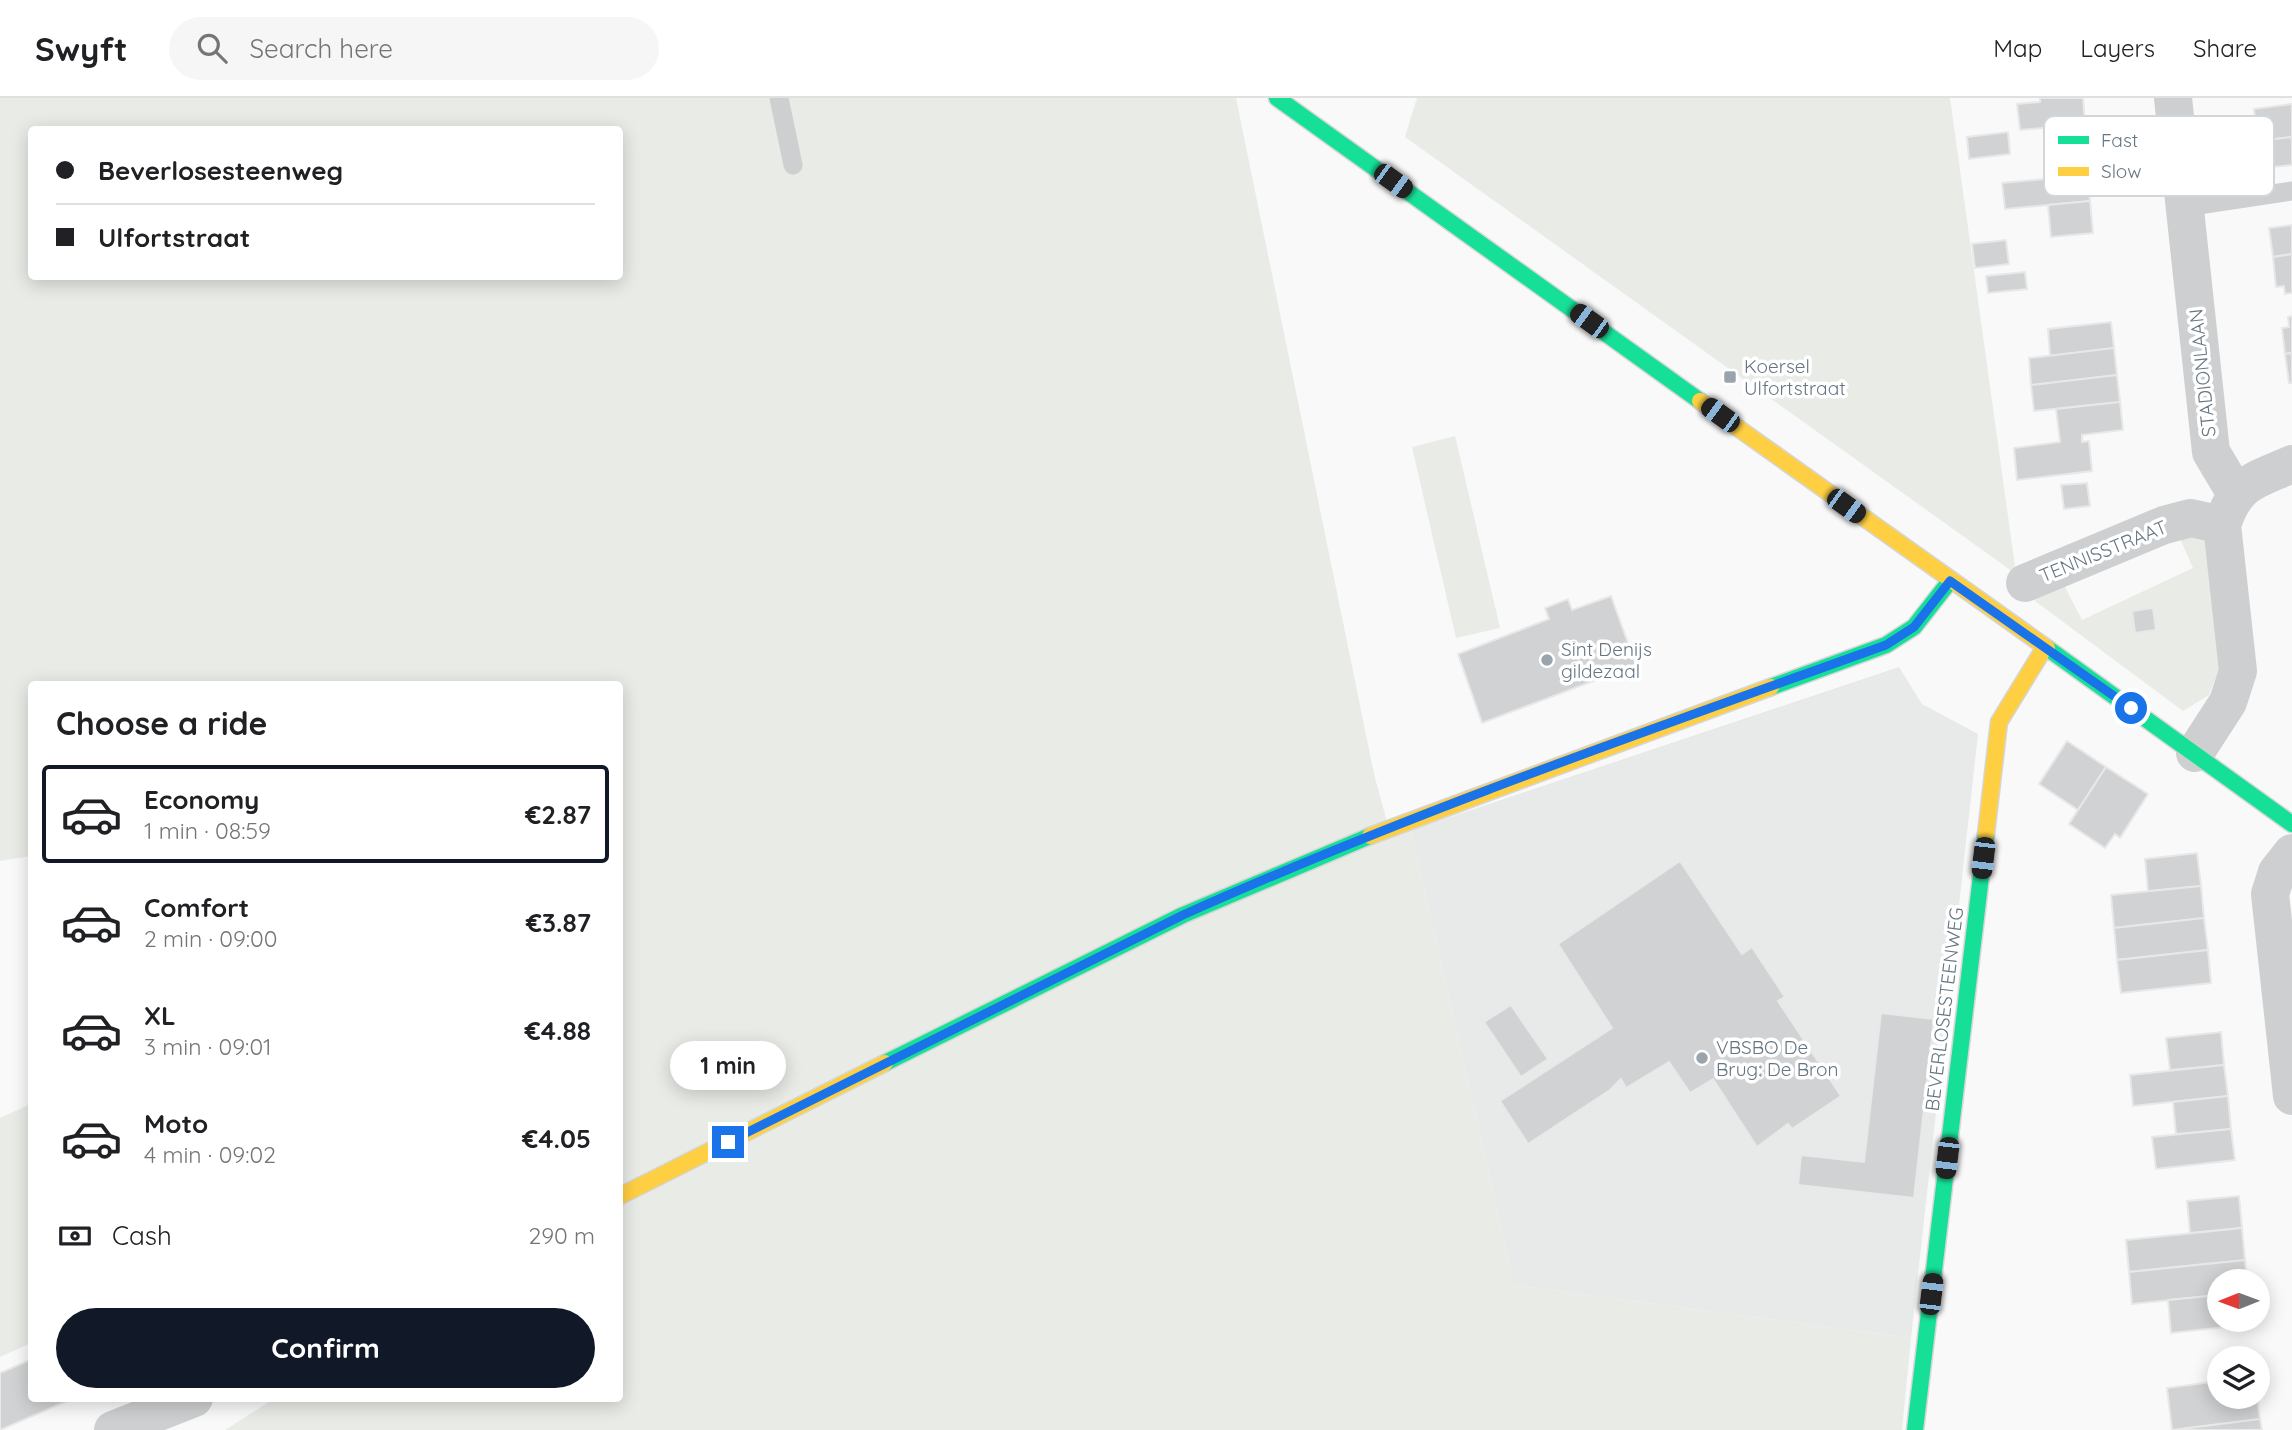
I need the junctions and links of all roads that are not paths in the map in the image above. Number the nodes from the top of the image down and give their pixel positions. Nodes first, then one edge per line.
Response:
1 (779, 98) edge
2 (1277, 98) edge
3 (2173, 98) edge
4 (2175, 116) edge
5 (793, 165) dead end
6 (2292, 191) edge
7 (2274, 194) edge
8 (2184, 196) edge
9 (2259, 196) edge
10 (2185, 207) junction
11 (2292, 464) edge
12 (2229, 510) junction
13 (1950, 581) junction
14 (2025, 583) dead end
15 (2045, 647) junction
16 (2195, 753) junction
17 (2292, 824) edge
18 (2292, 853) edge
19 (2292, 1096) edge
20 (623, 1195) edge
21 (184, 1402) edge
22 (113, 1430) edge
23 (1914, 1430) edge

1 - 5 lane
2 - 13 street
3 - 4 street, STADIONLAAN
6 - 7 lane
8 - 10 street, STADIONLAAN
9 - 10 lane
10 - 12 street, STADIONLAAN
11 - 12 street
12 - 14 street, TENNISSTRAAT
12 - 16 street, STADIONLAAN
13 - 15 street
13 - 20 street
15 - 16 street
15 - 23 street, BEVERLOSESTEENWEG
16 - 17 street
18 - 19 street
21 - 22 street

